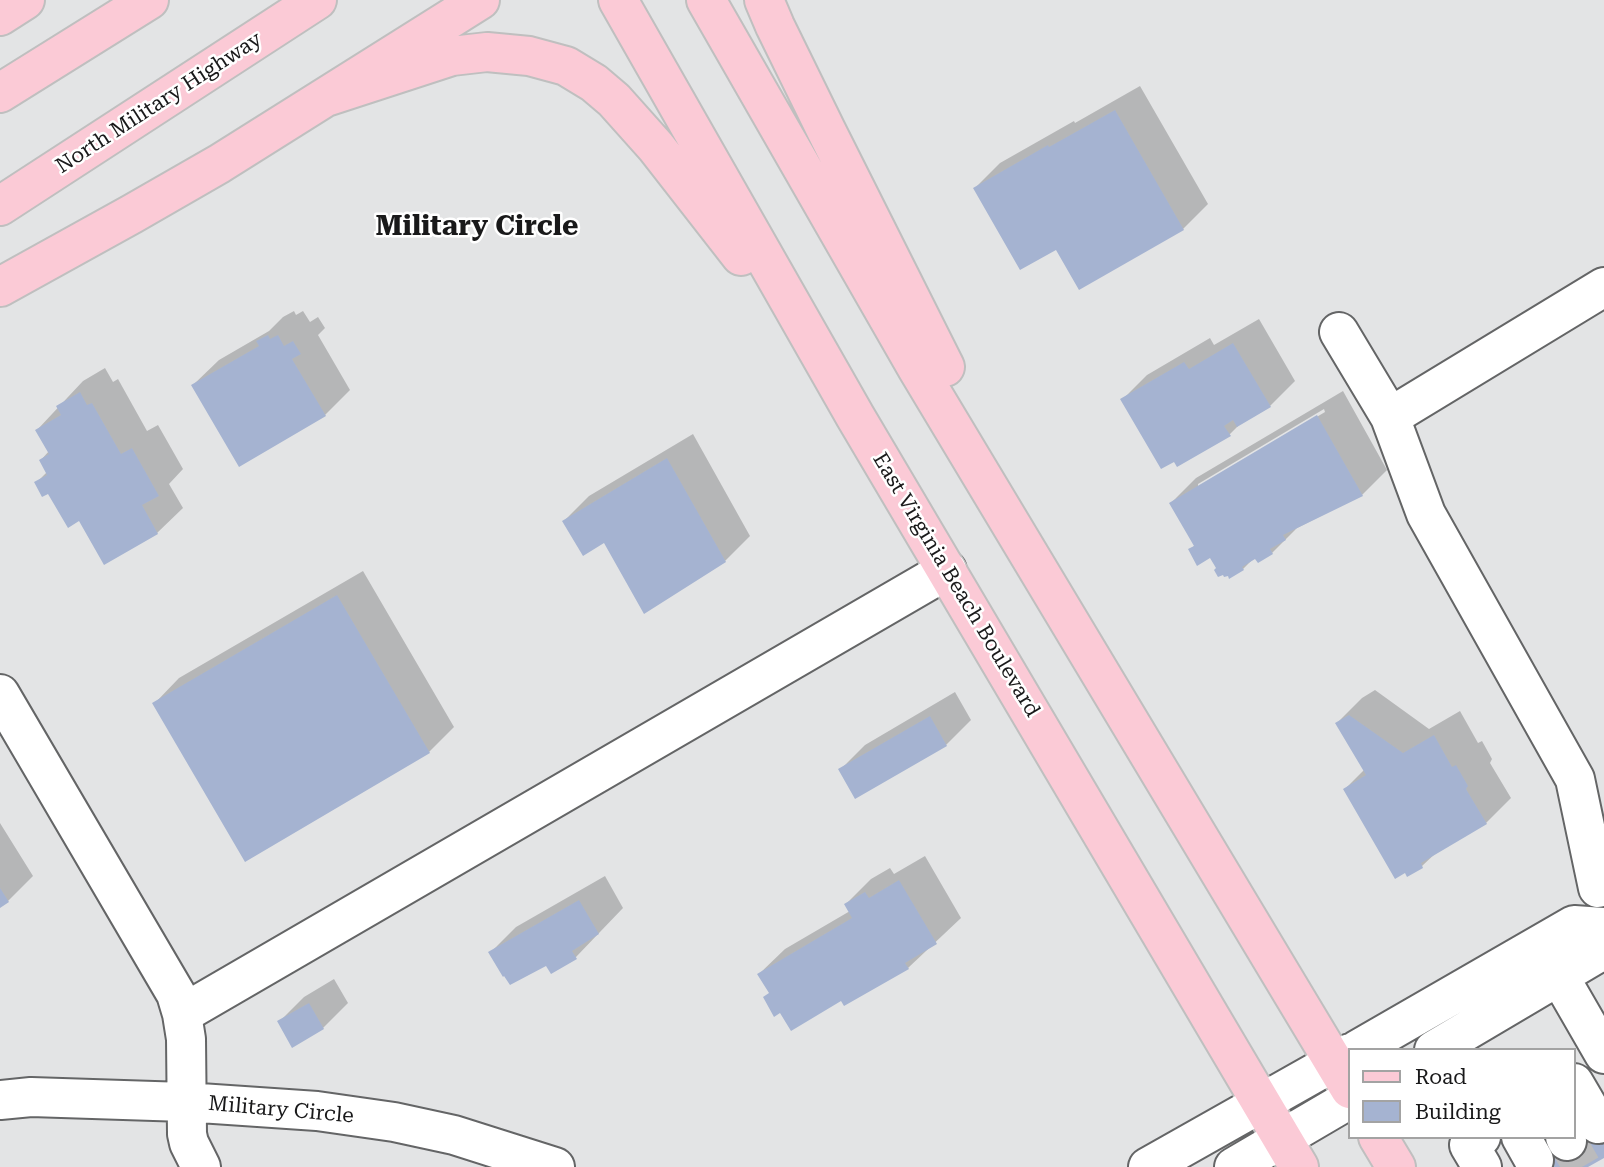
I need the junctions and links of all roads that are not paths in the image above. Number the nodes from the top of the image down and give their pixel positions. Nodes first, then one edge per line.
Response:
1 (7, 0) edge
2 (25, 0) edge
3 (149, 0) edge
4 (480, 0) edge
5 (618, 0) edge
6 (706, 0) edge
7 (764, 0) edge
8 (0, 5) edge
9 (304, 8) edge
10 (0, 16) edge
11 (0, 93) edge
12 (326, 97) junction
13 (0, 205) edge
14 (1604, 286) edge
15 (0, 287) edge
16 (1339, 332) dead end
17 (827, 367) junction
18 (1390, 417) junction
19 (1010, 520) junction
20 (947, 570) junction
21 (0, 694) edge
22 (1602, 888) edge
23 (1604, 927) edge
24 (1604, 938) edge
25 (1559, 976) junction
26 (182, 1014) junction
27 (1374, 1048) edge
28 (1437, 1048) edge
29 (1604, 1054) edge
30 (1604, 1061) edge
31 (1348, 1064) edge
32 (1576, 1080) edge
33 (0, 1100) edge
34 (186, 1102) junction
35 (1262, 1102) junction
36 (1348, 1102) edge
37 (1576, 1116) edge
38 (1577, 1134) edge
39 (1379, 1139) edge
40 (1478, 1139) edge
41 (1291, 1153) edge
42 (201, 1167) edge
43 (555, 1167) edge
44 (1148, 1167) edge
45 (1234, 1167) edge
46 (1396, 1167) edge
47 (1482, 1167) edge

1 - 8 main road
2 - 10 main road
3 - 11 main road
4 - 12 main road
5 - 17 main road, East Virginia Beach Boulevard
6 - 19 main road
7 - 19 main road
9 - 13 main road, North Military Highway
12 - 15 main road
12 - 17 main road
14 - 18 street
16 - 18 street
17 - 20 main road, East Virginia Beach Boulevard
18 - 22 street
19 - 31 main road
20 - 26 street
20 - 35 main road, East Virginia Beach Boulevard
21 - 26 street
23 - 27 street
24 - 25 street
25 - 28 street
25 - 29 street
26 - 34 street
30 - 32 street
31 - 35 street
33 - 34 street, Military Circle
34 - 42 street
34 - 43 street, Military Circle
35 - 41 main road, East Virginia Beach Boulevard
35 - 44 street
36 - 41 street
37 - 38 street
39 - 46 main road
40 - 47 street
41 - 45 street

